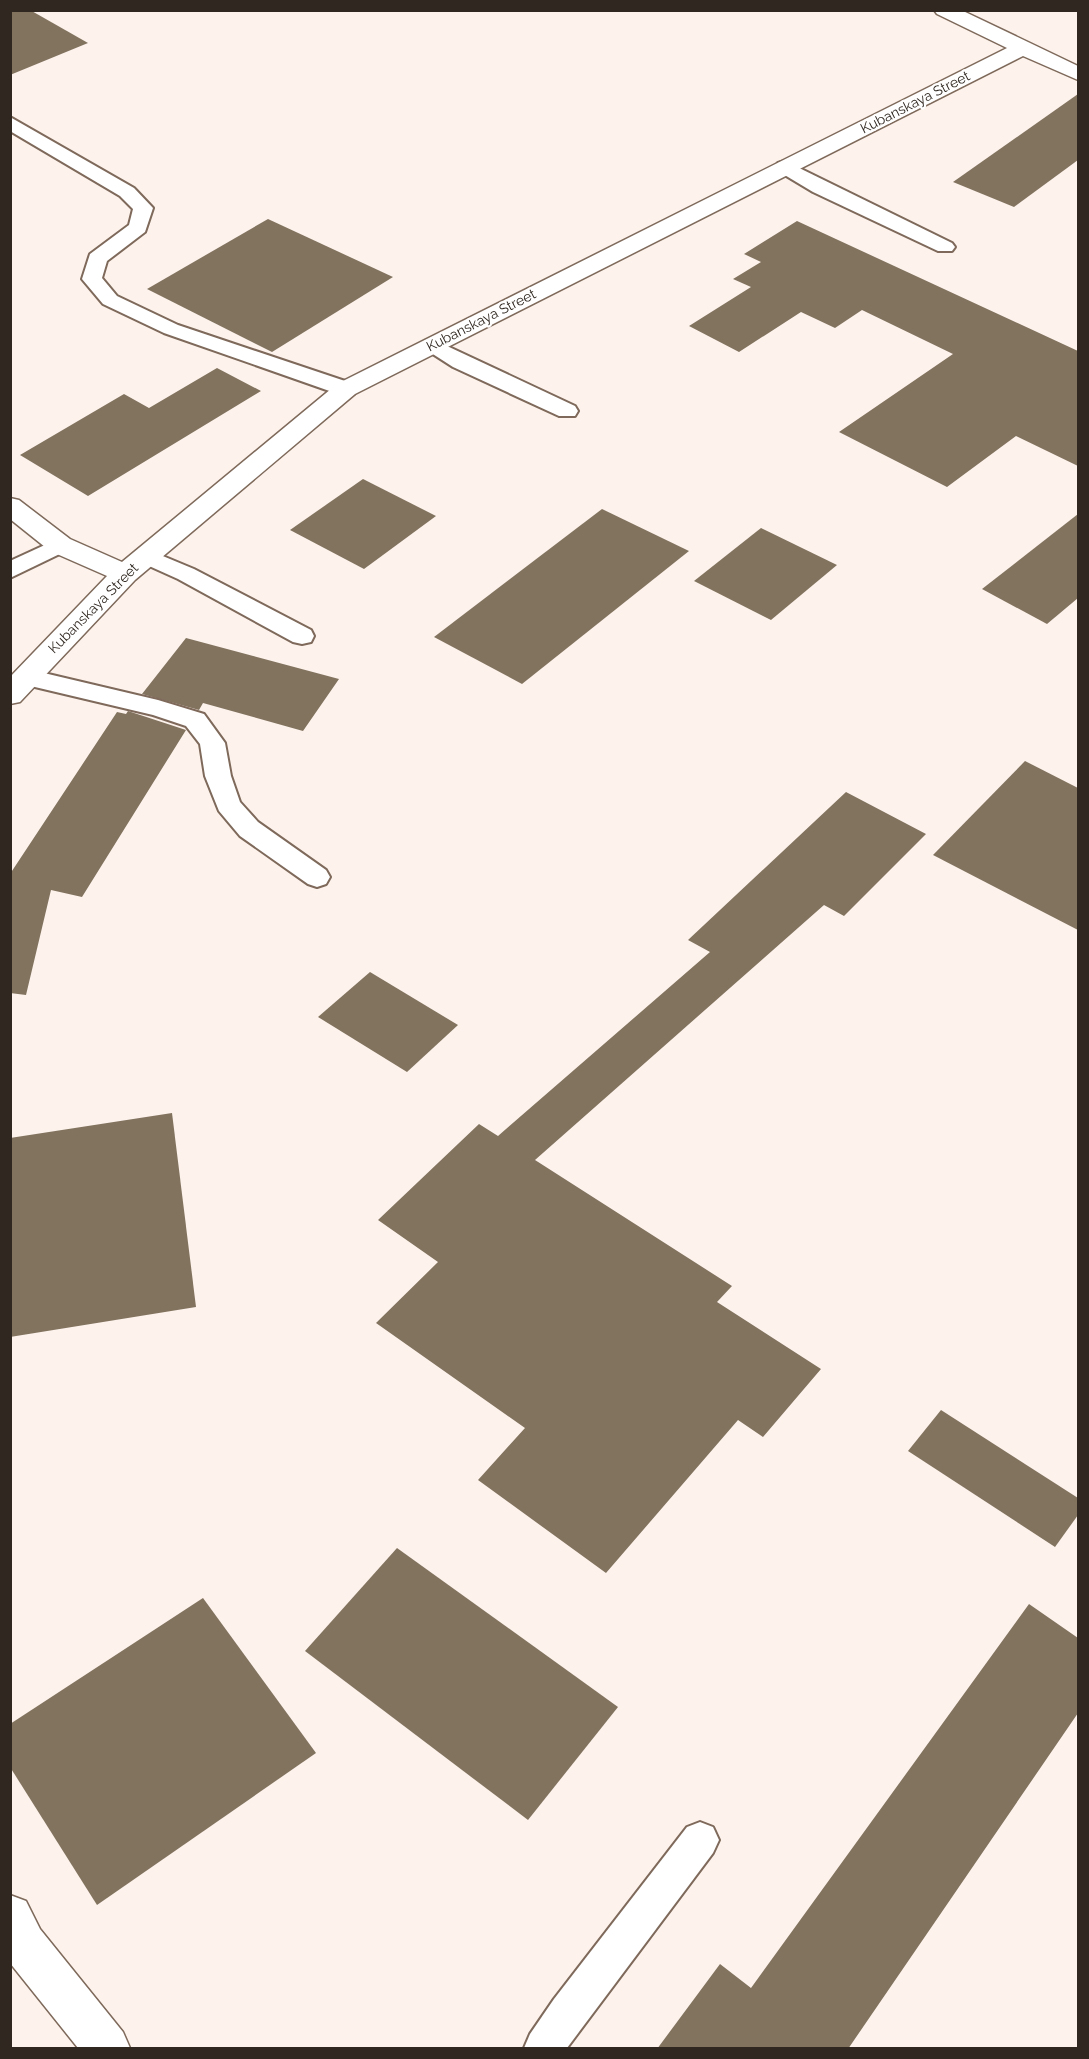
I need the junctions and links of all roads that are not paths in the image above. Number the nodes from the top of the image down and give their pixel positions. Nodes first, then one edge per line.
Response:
1 (944, 10) edge
2 (1023, 48) junction
3 (1078, 74) edge
4 (10, 123) edge
5 (785, 167) junction
6 (945, 247) dead end
7 (432, 345) junction
8 (346, 389) junction
9 (567, 411) dead end
10 (10, 506) edge
11 (60, 545) junction
12 (146, 556) junction
13 (10, 571) edge
14 (125, 574) junction
15 (302, 636) dead end
16 (19, 686) edge
17 (317, 877) dead end
18 (700, 1840) dead end
19 (10, 1917) edge
20 (107, 2049) edge
21 (544, 2049) edge

1 - 2 street
2 - 3 street
2 - 5 street, Kubanskaya Street
4 - 8 lane
5 - 6 lane
5 - 7 street, Kubanskaya Street
7 - 8 street, Kubanskaya Street
7 - 9 lane
8 - 12 street, Kubanskaya Street
10 - 11 street
11 - 13 lane
11 - 14 street
12 - 14 street, Kubanskaya Street
12 - 15 lane
14 - 16 street, Kubanskaya Street
16 - 17 lane
18 - 21 lane
19 - 20 street

